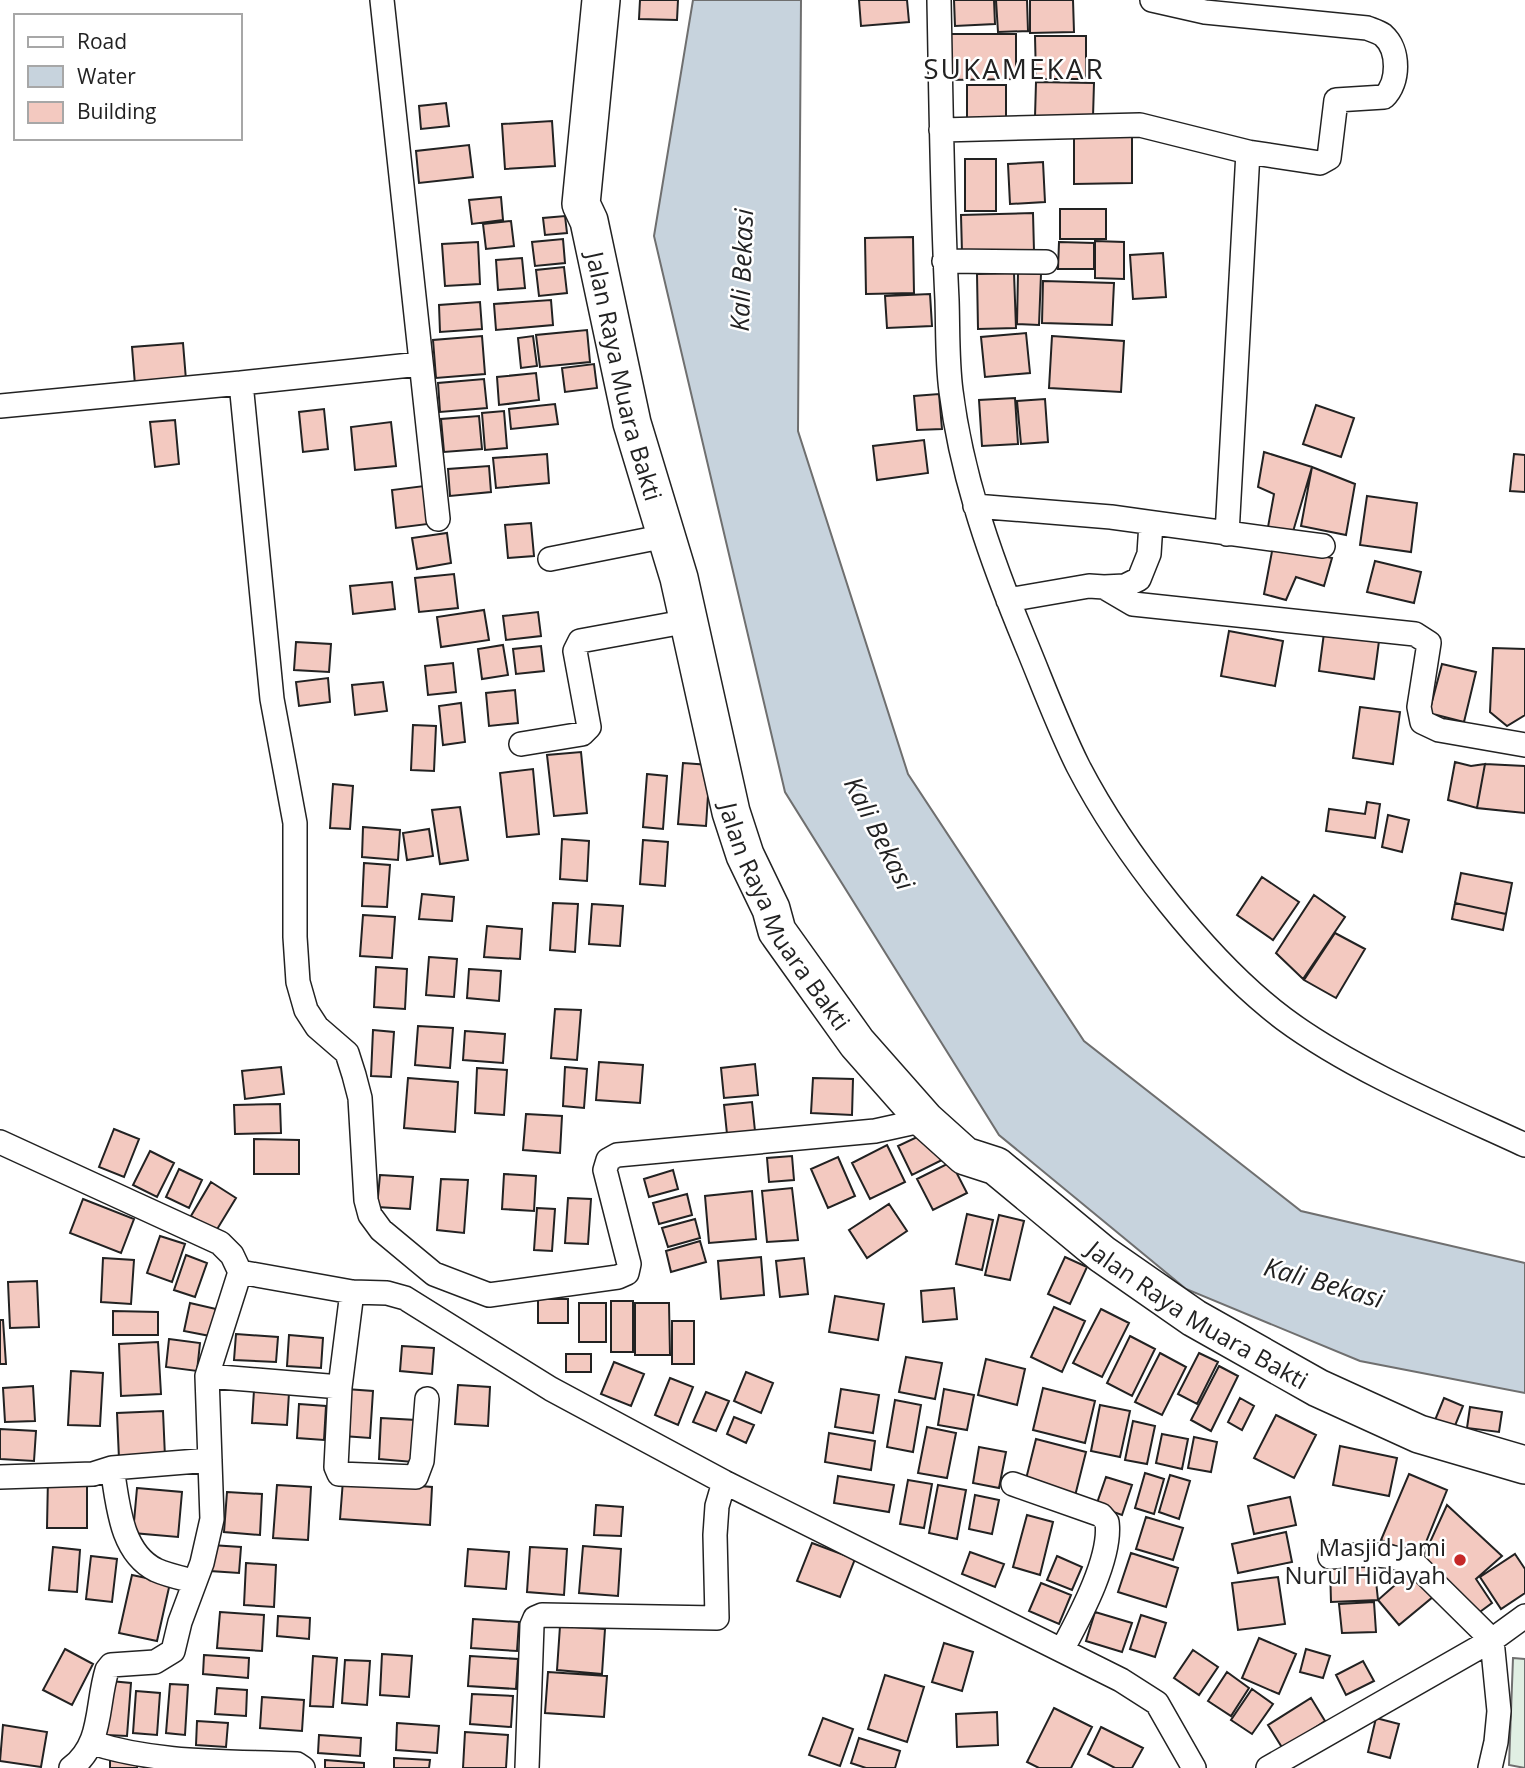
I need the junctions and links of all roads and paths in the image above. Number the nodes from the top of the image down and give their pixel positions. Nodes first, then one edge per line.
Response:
1 (382, 0) edge
2 (601, 0) edge
3 (939, 0) edge
4 (1152, 0) edge
5 (941, 130) junction
6 (1248, 152) junction
7 (944, 261) junction
8 (1045, 262) dead end
9 (420, 365) junction
10 (241, 383) junction
11 (0, 406) edge
12 (975, 506) junction
13 (438, 519) dead end
14 (1151, 523) junction
15 (1227, 534) junction
16 (666, 536) junction
17 (1323, 546) dead end
18 (550, 559) dead end
19 (1104, 587) junction
20 (1007, 600) junction
21 (689, 621) junction
22 (521, 744) dead end
23 (1525, 745) edge
24 (925, 1120) junction
25 (0, 1142) edge
26 (1525, 1145) edge
27 (240, 1272) junction
28 (432, 1276) junction
29 (352, 1293) junction
30 (407, 1296) junction
31 (207, 1376) junction
32 (340, 1387) junction
33 (427, 1399) dead end
34 (210, 1460) junction
35 (1525, 1465) edge
36 (112, 1468) junction
37 (0, 1477) edge
38 (724, 1482) junction
39 (1013, 1484) dead end
40 (1330, 1557) dead end
41 (193, 1581) junction
42 (1525, 1616) edge
43 (1068, 1639) junction
44 (1492, 1640) junction
45 (93, 1743) junction
46 (71, 1768) edge
47 (303, 1768) edge
48 (527, 1768) edge
49 (1194, 1768) edge
50 (1268, 1768) edge
51 (1490, 1768) edge

1 - 9 street
2 - 16 main road, Jalan Raya Muara Bakti
3 - 5 street
4 - 6 street
5 - 6 street
5 - 7 street
6 - 15 street
7 - 8 street
7 - 12 street
9 - 10 street
9 - 13 street
10 - 11 street
10 - 28 street
12 - 14 street
12 - 20 street
14 - 15 street
14 - 19 street
15 - 17 street
16 - 18 street
16 - 21 main road, Jalan Raya Muara Bakti
19 - 20 street
19 - 23 street
20 - 26 street
21 - 22 street
21 - 24 main road, Jalan Raya Muara Bakti
24 - 28 street
24 - 35 main road, Jalan Raya Muara Bakti
25 - 27 street
27 - 29 street
27 - 31 street
28 - 30 street
29 - 30 street
29 - 32 street
30 - 38 street
31 - 32 street
31 - 34 street
32 - 33 street
34 - 36 street
34 - 41 street
36 - 37 street
36 - 41 street
38 - 43 street
38 - 48 street
39 - 43 street
40 - 44 street
41 - 45 street
42 - 44 street
43 - 49 street
44 - 50 street
44 - 51 street
45 - 46 street
45 - 47 street

